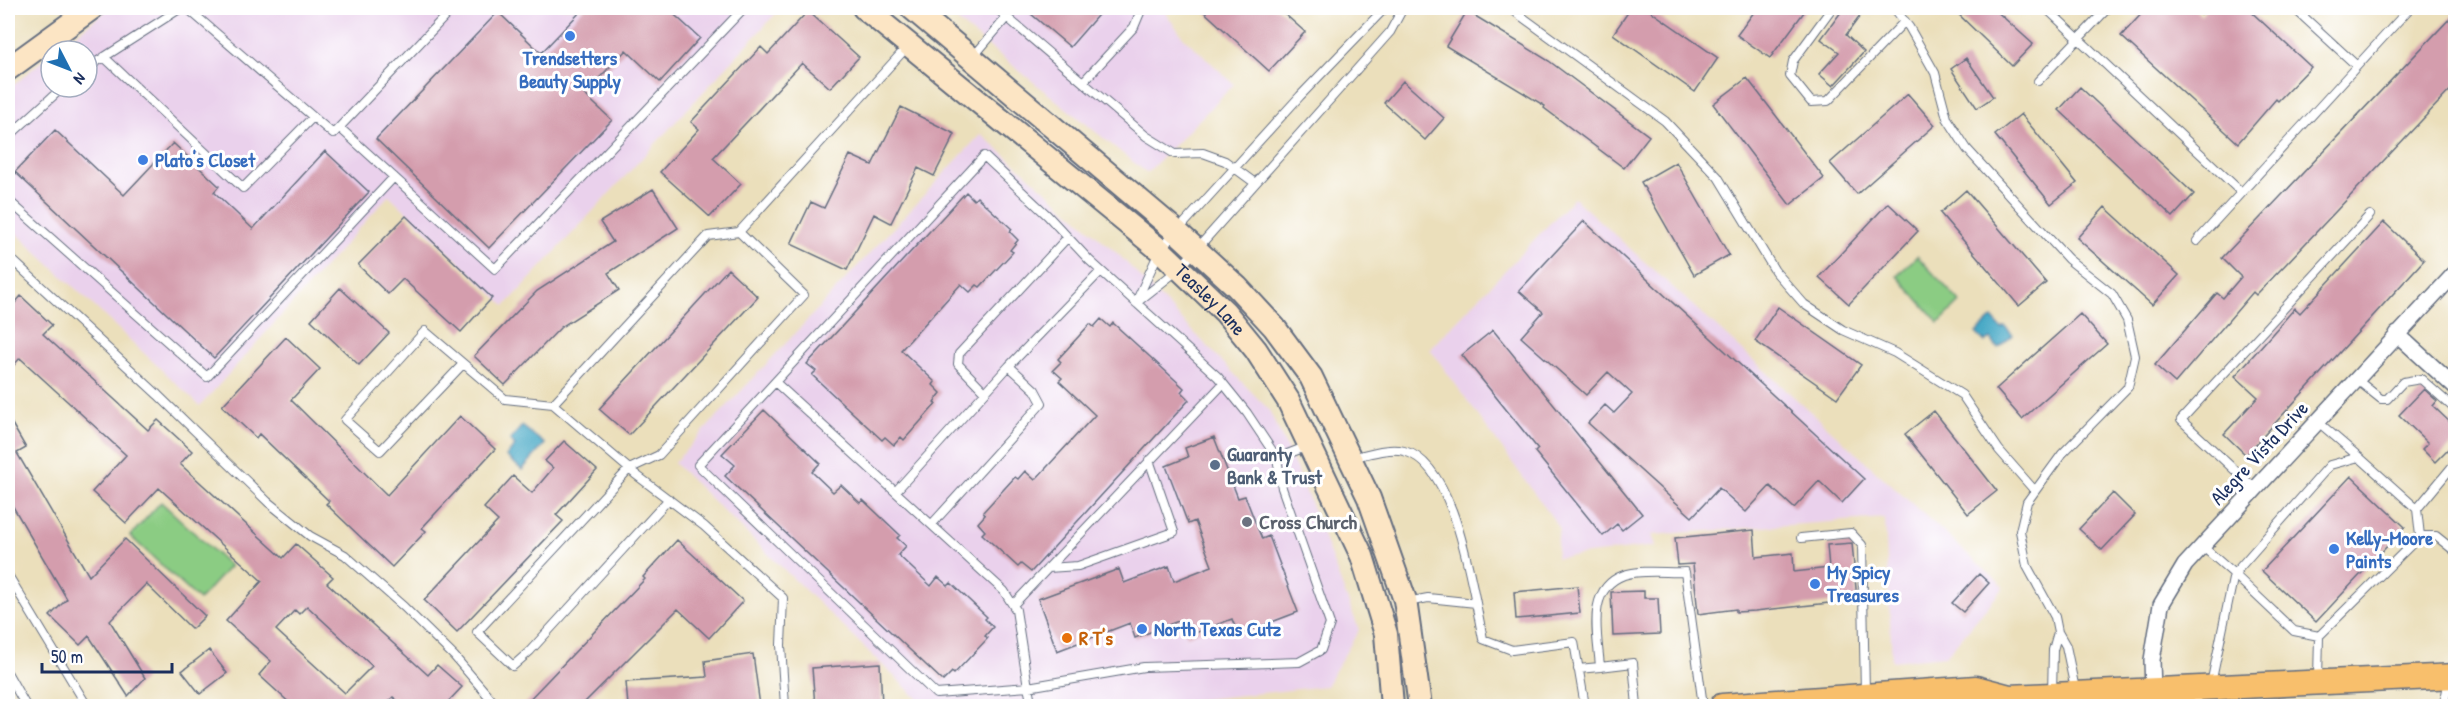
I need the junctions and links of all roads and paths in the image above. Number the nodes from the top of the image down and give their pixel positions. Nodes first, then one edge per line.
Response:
1 (92, 8) edge
2 (181, 8) edge
3 (187, 8) edge
4 (453, 8) edge
5 (744, 8) edge
6 (864, 8) edge
7 (912, 8) edge
8 (996, 8) edge
9 (1142, 8) edge
10 (1385, 8) edge
11 (1403, 8) edge
12 (1510, 8) edge
13 (1832, 8) edge
14 (1894, 8) edge
15 (2046, 8) edge
16 (2108, 8) edge
17 (2294, 8) edge
18 (2410, 8) edge
19 (1007, 17) junction
20 (1905, 21) junction
21 (2079, 39) junction
22 (908, 46) junction
23 (104, 57) junction
24 (973, 58) junction
25 (99, 60) edge
26 (2357, 66) junction
27 (8, 69) edge
28 (2038, 81) dead end
29 (1083, 82) junction
30 (50, 99) edge
31 (313, 117) junction
32 (340, 128) junction
33 (8, 136) edge
34 (1235, 167) junction
35 (394, 177) junction
36 (1255, 183) junction
37 (2241, 192) junction
38 (8, 200) edge
39 (2370, 215) dead end
40 (739, 232) junction
41 (1177, 232) junction
42 (1067, 238) junction
43 (2197, 241) dead end
44 (1160, 250) junction
45 (1196, 250) junction
46 (8, 256) edge
47 (1179, 269) junction
48 (1101, 271) junction
49 (2456, 272) edge
50 (1136, 303) junction
51 (2397, 334) junction
52 (463, 364) junction
53 (1009, 366) junction
54 (2356, 379) junction
55 (775, 382) junction
56 (1224, 384) junction
57 (2456, 388) edge
58 (985, 392) junction
59 (553, 404) junction
60 (2456, 410) edge
61 (2317, 421) junction
62 (1310, 445) junction
63 (2359, 457) junction
64 (1277, 458) junction
65 (1349, 458) junction
66 (1149, 460) junction
67 (2456, 462) edge
68 (629, 469) junction
69 (2255, 489) junction
70 (896, 491) junction
71 (2035, 491) junction
72 (669, 499) junction
73 (2417, 509) junction
74 (932, 524) junction
75 (2420, 536) junction
76 (1801, 538) dead end
77 (2202, 546) junction
78 (2456, 552) edge
79 (1048, 568) junction
80 (2234, 574) junction
81 (8, 575) edge
82 (1405, 603) junction
83 (1476, 603) junction
84 (1013, 605) junction
85 (2058, 632) junction
86 (2319, 636) junction
87 (1600, 667) junction
88 (1578, 669) junction
89 (8, 674) edge
90 (2453, 676) edge
91 (2318, 683) junction
92 (1028, 687) junction
93 (2153, 692) junction
94 (2052, 695) junction
95 (2200, 695) edge
96 (1865, 696) junction
97 (2089, 696) junction
98 (2001, 702) edge
99 (1822, 703) edge
100 (26, 706) edge
101 (87, 706) edge
102 (497, 706) edge
103 (785, 706) edge
104 (1032, 706) edge
105 (1392, 706) edge
106 (1420, 706) edge
107 (1585, 706) edge
108 (1637, 706) edge
109 (1702, 706) edge
110 (1722, 706) edge
111 (2441, 706) edge

1 - 27 main road
2 - 23 lane
3 - 31 lane
4 - 32 lane
5 - 35 lane
6 - 22 main road, Teasley Lane
7 - 24 main road, Teasley Lane
8 - 19 lane
9 - 29 lane
10 - 34 lane
11 - 36 lane
12 - 71 lane
13 - 20 lane
14 - 20 lane
15 - 21 lane
16 - 21 lane
17 - 26 lane
18 - 26 lane
19 - 24 lane
19 - 29 lane
20 - 71 lane
21 - 28 lane
21 - 37 lane
22 - 40 lane
22 - 44 main road, Teasley Lane
23 - 25 lane
23 - 31 lane
24 - 41 main road, Teasley Lane
26 - 37 lane
29 - 34 lane
30 - 33 lane
31 - 32 lane
32 - 35 lane
34 - 36 lane
34 - 41 lane
35 - 38 lane
36 - 45 lane
37 - 43 lane
39 - 69 lane
40 - 59 lane
40 - 68 lane
41 - 44 lane
41 - 45 main road, Teasley Lane
42 - 48 lane
42 - 55 lane
42 - 58 lane
44 - 47 main road, Teasley Lane
44 - 50 lane
45 - 47 lane
45 - 65 main road, Teasley Lane
46 - 102 lane
47 - 50 lane
47 - 62 main road, Teasley Lane
48 - 50 lane
48 - 53 lane
49 - 51 street, Alegre Vista Drive
50 - 56 lane
51 - 54 street, Alegre Vista Drive
51 - 57 street
52 - 52 lane
52 - 59 lane
53 - 58 lane
53 - 74 lane
54 - 60 lane
54 - 61 street, Alegre Vista Drive
55 - 70 lane
55 - 92 lane
56 - 64 lane
56 - 66 lane
58 - 70 lane
59 - 68 lane
61 - 63 lane
61 - 69 street, Alegre Vista Drive
62 - 64 lane
62 - 105 main road, Teasley Lane
63 - 73 lane
63 - 80 lane
64 - 92 lane
65 - 82 main road, Teasley Lane
65 - 83 lane
66 - 79 lane
66 - 79 lane
67 - 73 lane
68 - 72 lane
68 - 72 lane
69 - 77 street, Alegre Vista Drive
70 - 74 lane
71 - 85 lane
72 - 103 lane
73 - 75 lane
74 - 84 lane
75 - 78 lane
75 - 86 lane
76 - 96 lane
77 - 80 lane
77 - 93 street, Alegre Vista Drive
79 - 84 lane
80 - 86 lane
80 - 95 lane
81 - 101 lane
82 - 83 lane
82 - 106 main road, Teasley Lane
83 - 88 lane
84 - 92 lane
85 - 94 lane
85 - 97 lane
86 - 91 lane
87 - 88 lane
87 - 108 lane
87 - 109 lane
88 - 107 lane
89 - 100 lane
90 - 91 main road
90 - 111 lane
91 - 95 main road
92 - 104 lane
93 - 95 main road
93 - 97 main road
94 - 97 main road
94 - 98 main road
96 - 98 main road
96 - 99 main road
99 - 110 main road

